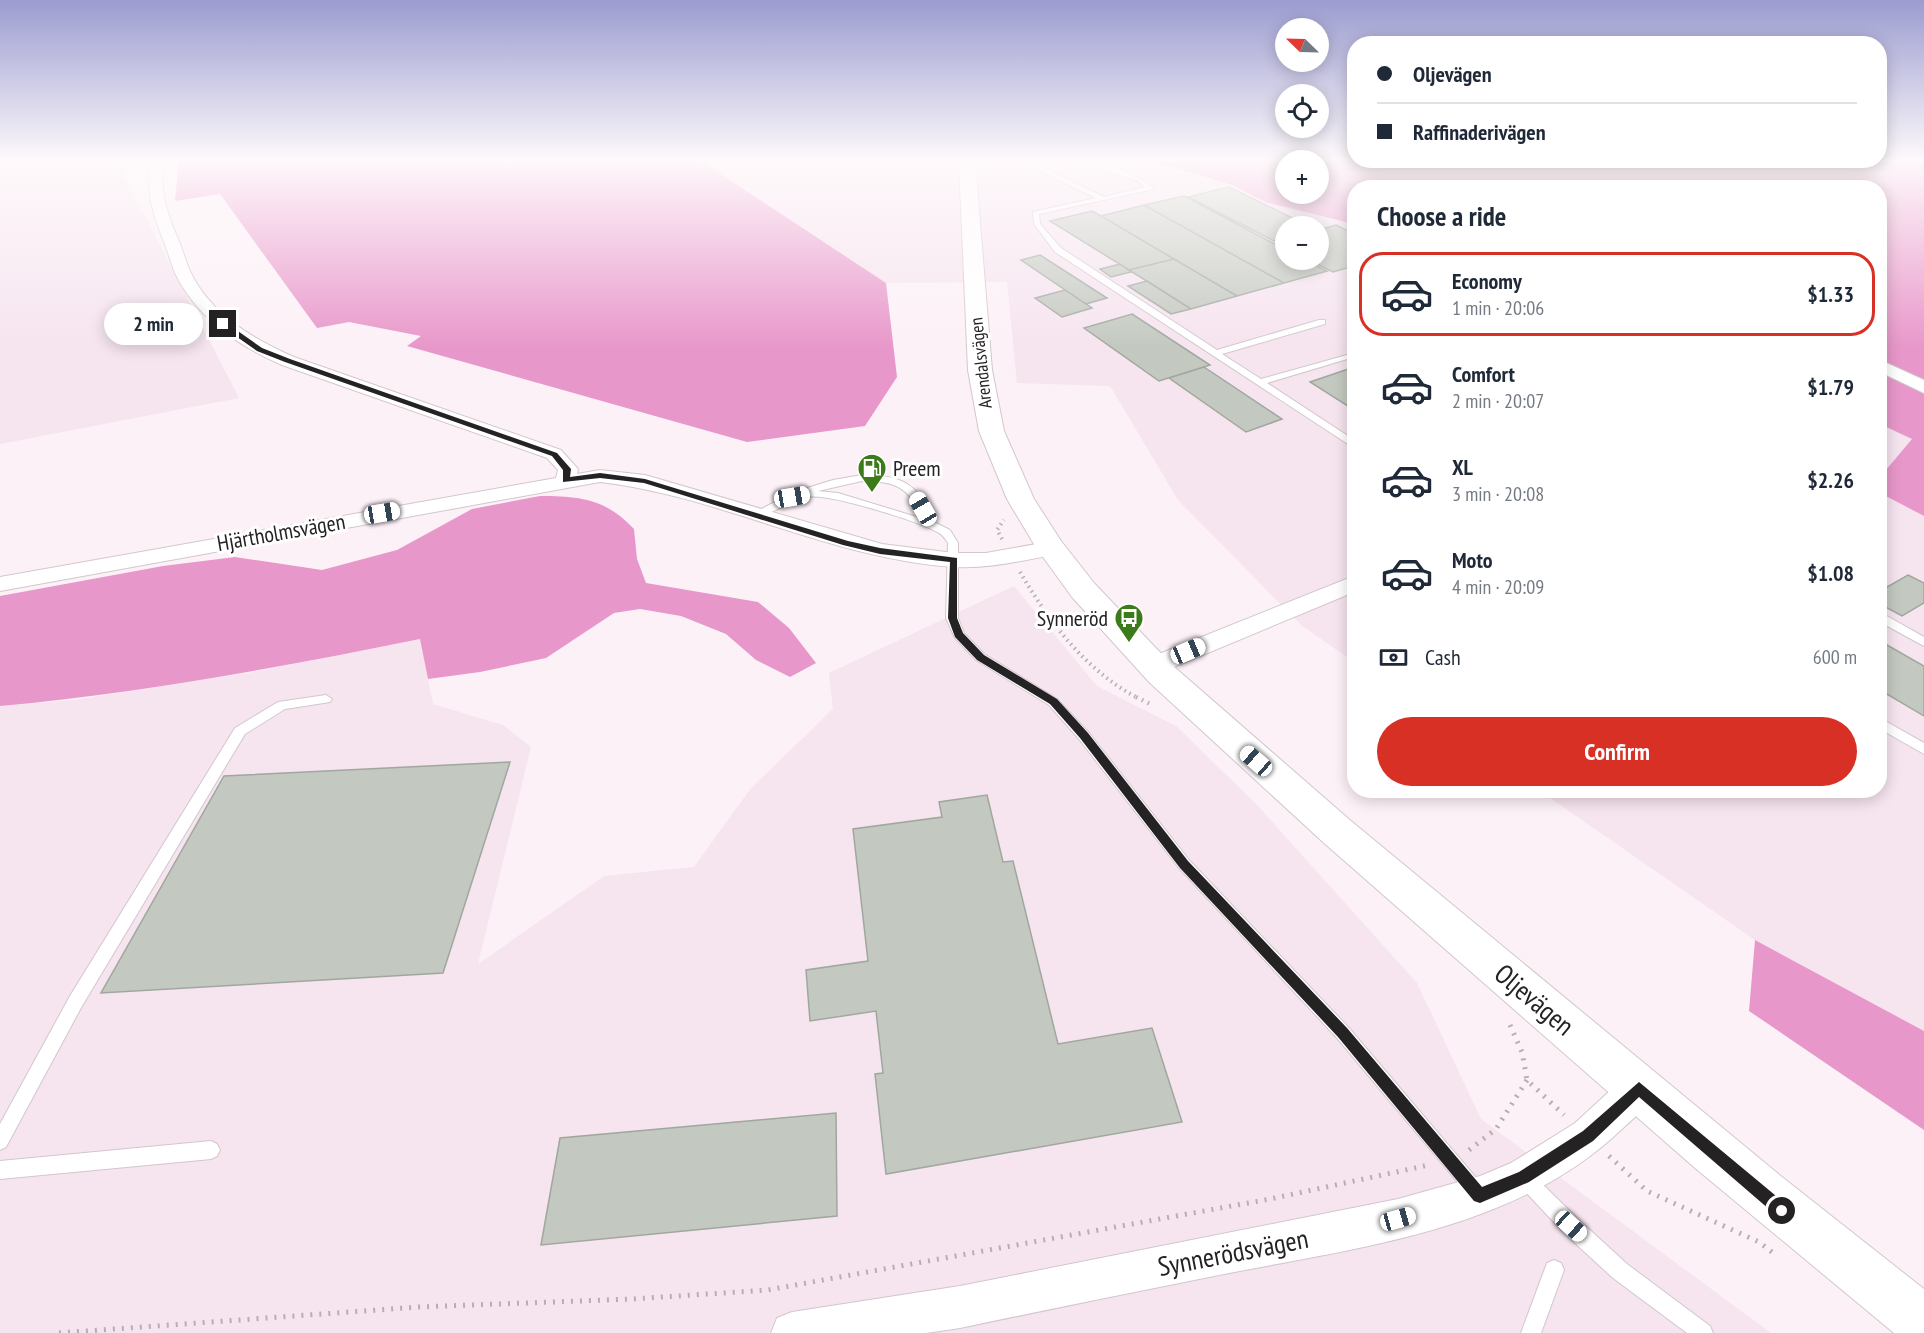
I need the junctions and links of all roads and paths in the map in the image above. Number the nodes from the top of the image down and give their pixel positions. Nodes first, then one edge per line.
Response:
1 (165, 223) edge
2 (971, 223) edge
3 (1037, 223) edge
4 (1322, 322) dead end
5 (1216, 353) junction
6 (1347, 357) edge
7 (1887, 368) edge
8 (1260, 381) junction
9 (1924, 387) edge
10 (1347, 439) edge
11 (566, 480) junction
12 (792, 497) junction
13 (754, 515) junction
14 (927, 522) junction
15 (1053, 548) junction
16 (954, 560) junction
17 (0, 584) edge
18 (1347, 589) edge
19 (1887, 621) edge
20 (1924, 642) edge
21 (1171, 659) junction
22 (326, 699) dead end
23 (1887, 727) edge
24 (1924, 749) edge
25 (1527, 1080) dead end
26 (1639, 1088) junction
27 (0, 1141) edge
28 (211, 1150) dead end
29 (1450, 1160) junction
30 (0, 1170) edge
31 (1524, 1177) junction
32 (1480, 1195) junction
33 (1554, 1270) dead end
34 (1924, 1323) edge
35 (59, 1333) edge
36 (792, 1333) edge
37 (1531, 1333) edge
38 (1703, 1333) edge

1 - 11 street
2 - 15 street, Arendalsvägen
3 - 5 lane
4 - 5 lane
5 - 8 lane
6 - 8 lane
7 - 9 street
8 - 10 lane
11 - 13 street, Hjärtholmsvägen
11 - 17 street, Hjärtholmsvägen
12 - 13 lane
12 - 14 lane
12 - 14 lane
13 - 16 street, Hjärtholmsvägen
14 - 16 lane
15 - 16 street, Hjärtholmsvägen
15 - 21 street, Oljevägen
16 - 29 lane
18 - 21 street
19 - 20 lane
21 - 26 street, Oljevägen
22 - 27 lane
23 - 24 lane
25 - 29 path
26 - 31 street, Synnerödsvägen
26 - 34 street, Oljevägen
28 - 30 lane
29 - 32 lane
29 - 35 path
31 - 32 street, Synnerödsvägen
31 - 38 lane
32 - 36 street, Synnerödsvägen
33 - 37 lane

